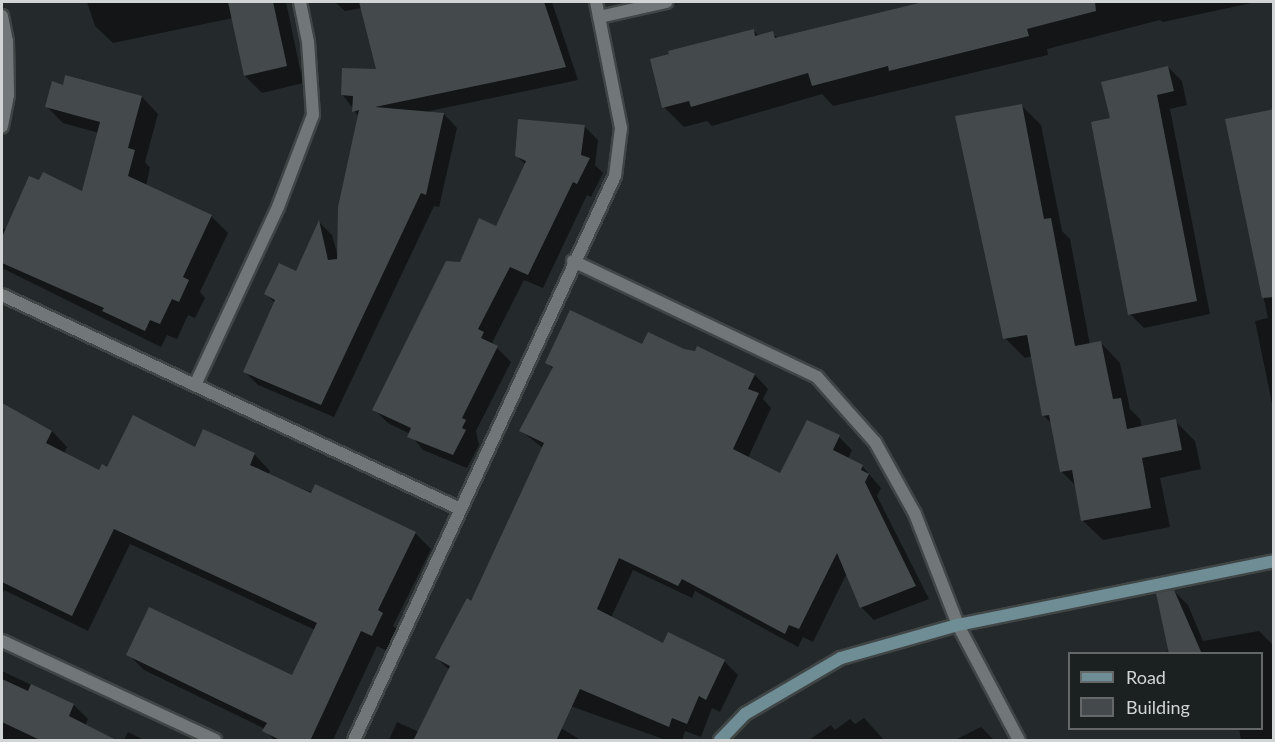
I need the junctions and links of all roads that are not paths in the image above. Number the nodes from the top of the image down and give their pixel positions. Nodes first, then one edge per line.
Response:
1 (300, 2) edge
2 (596, 2) edge
3 (666, 2) edge
4 (2, 16) edge
5 (599, 17) junction
6 (2, 126) edge
7 (573, 261) junction
8 (2, 295) edge
9 (195, 385) junction
10 (458, 508) junction
11 (1274, 561) edge
12 (958, 625) junction
13 (2, 641) edge
14 (215, 741) edge
15 (354, 741) edge
16 (720, 741) edge
17 (1019, 741) edge

1 - 9 street
2 - 5 street
3 - 5 street
4 - 6 street
5 - 7 street
7 - 10 street
7 - 12 street
8 - 9 street
9 - 10 street
10 - 15 street
11 - 12 street
12 - 16 street
12 - 17 street
13 - 14 street

